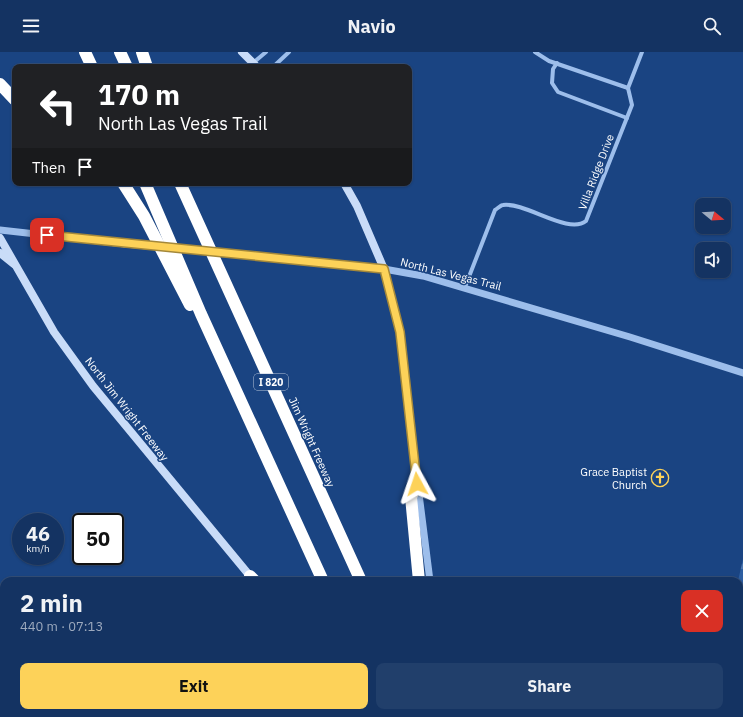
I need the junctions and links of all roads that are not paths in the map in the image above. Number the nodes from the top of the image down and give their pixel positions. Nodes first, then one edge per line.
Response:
1 (85, 52) edge
2 (120, 52) edge
3 (142, 52) edge
4 (242, 52) edge
5 (266, 52) edge
6 (289, 52) edge
7 (535, 52) edge
8 (642, 52) edge
9 (557, 63) junction
10 (91, 64) edge
11 (126, 64) edge
12 (146, 64) edge
13 (254, 64) edge
14 (256, 64) edge
15 (276, 64) edge
16 (0, 84) edge
17 (628, 88) junction
18 (12, 97) edge
19 (627, 118) junction
20 (125, 186) edge
21 (146, 186) edge
22 (181, 186) edge
23 (346, 186) edge
24 (0, 230) edge
25 (0, 238) edge
26 (0, 253) edge
27 (16, 266) junction
28 (384, 269) junction
29 (465, 287) junction
30 (201, 314) junction
31 (743, 373) edge
32 (417, 484) junction
33 (251, 577) edge
34 (321, 577) edge
35 (359, 577) edge
36 (419, 577) edge
37 (429, 577) edge

1 - 10 highway
2 - 11 highway
3 - 12 highway
4 - 13 main road
5 - 14 street
6 - 15 street
7 - 9 street
8 - 17 street
9 - 17 street
9 - 19 street
16 - 18 highway
17 - 19 street, Villa Ridge Drive
19 - 29 street, Villa Ridge Drive
20 - 30 highway
21 - 30 highway, I 820
22 - 35 highway, Jim Wright Freeway / I 820
23 - 28 main road
24 - 28 street, North Las Vegas Trail, bridge
25 - 27 main road, North Jim Wright Freeway
26 - 27 main road
27 - 33 main road, North Jim Wright Freeway
28 - 29 street, North Las Vegas Trail
28 - 32 main road
29 - 31 street, North Las Vegas Trail
30 - 34 highway, I 820
32 - 36 highway
32 - 37 street

